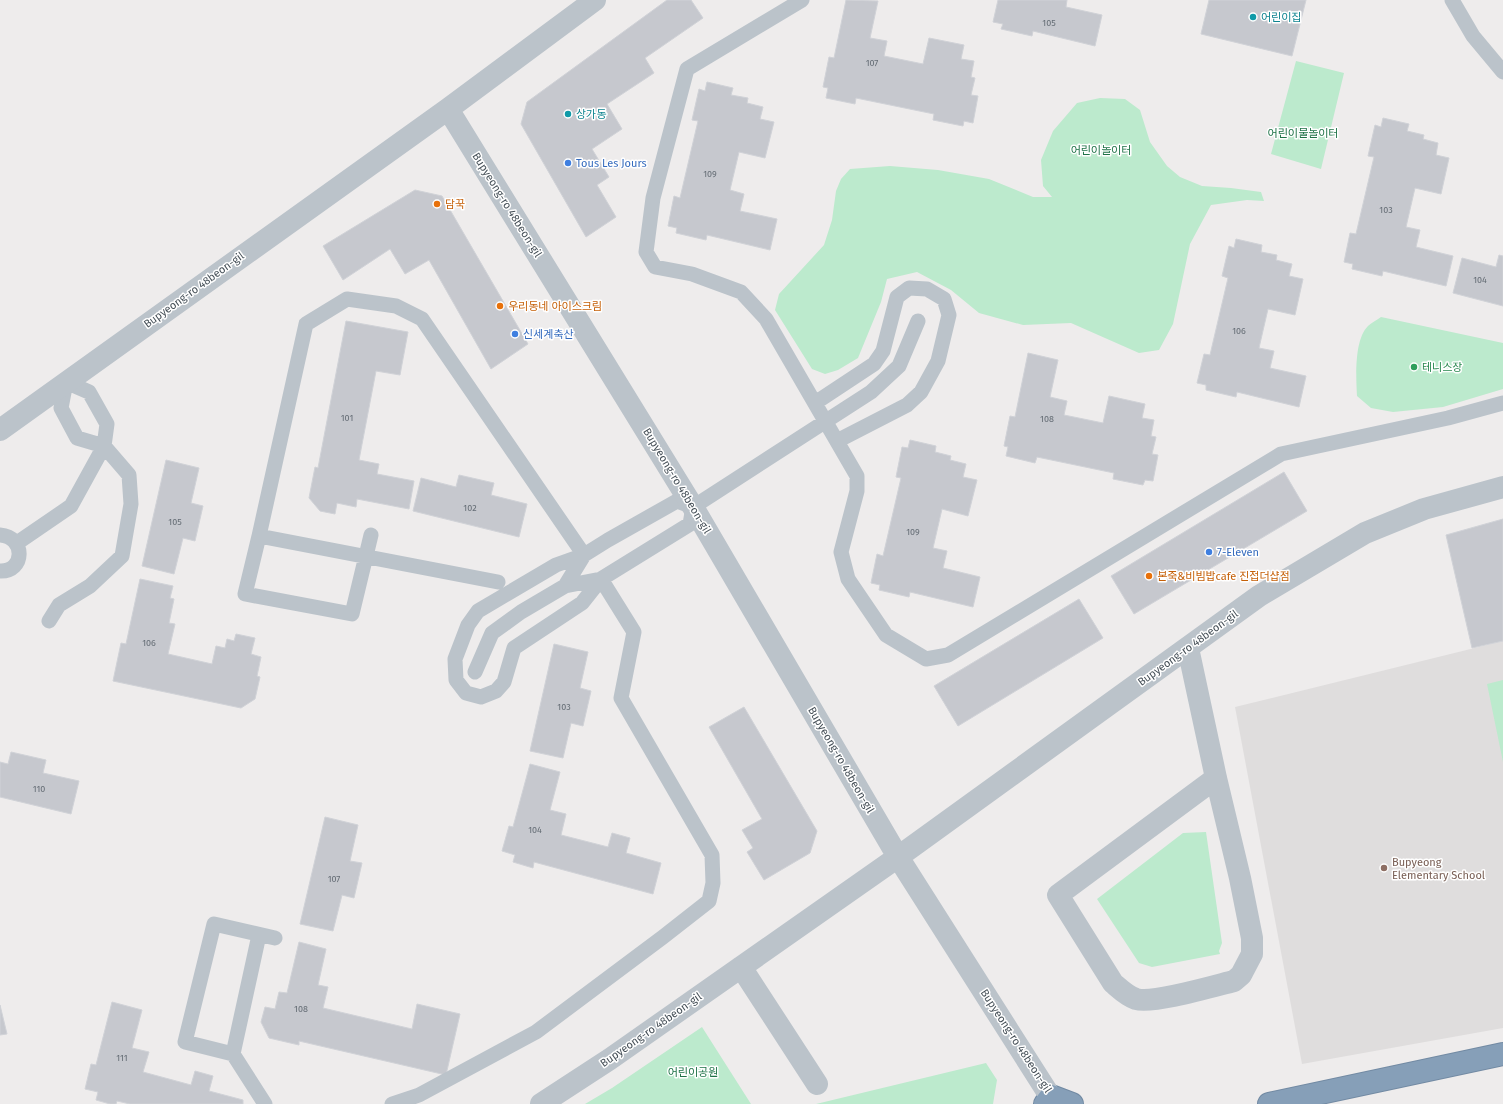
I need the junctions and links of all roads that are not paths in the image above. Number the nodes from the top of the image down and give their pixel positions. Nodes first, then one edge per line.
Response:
1 (595, 0) edge
2 (802, 0) edge
3 (1452, 0) edge
4 (1503, 72) edge
5 (448, 109) junction
6 (918, 321) dead end
7 (66, 382) junction
8 (1503, 403) edge
9 (815, 404) junction
10 (824, 422) junction
11 (0, 430) edge
12 (837, 442) junction
13 (104, 446) junction
14 (1503, 487) edge
15 (693, 507) junction
16 (0, 535) edge
17 (371, 535) dead end
18 (259, 536) junction
19 (17, 543) junction
20 (584, 555) junction
21 (366, 556) junction
22 (0, 571) edge
23 (601, 578) junction
24 (498, 582) dead end
25 (565, 586) junction
26 (49, 621) dead end
27 (1188, 648) junction
28 (475, 672) dead end
29 (1216, 778) junction
30 (898, 857) junction
31 (259, 935) junction
32 (275, 938) dead end
33 (741, 967) junction
34 (232, 1054) junction
35 (1503, 1054) edge
36 (817, 1084) dead end
37 (1050, 1101) edge
38 (266, 1104) edge
39 (392, 1104) edge
40 (541, 1104) edge
41 (1072, 1104) edge
42 (1270, 1104) edge

1 - 5 street, Bupyeong-ro 48beon-gil
2 - 9 lane
3 - 4 lane
5 - 7 street, Bupyeong-ro 48beon-gil
5 - 15 street, Bupyeong-ro 48beon-gil
6 - 10 lane
7 - 11 street, Bupyeong-ro 48beon-gil
7 - 13 lane
7 - 13 lane
8 - 12 lane
9 - 10 lane
9 - 12 lane
10 - 12 lane
10 - 15 lane
13 - 19 lane
13 - 26 lane
14 - 27 street, Bupyeong-ro 48beon-gil
15 - 20 lane
15 - 23 lane
15 - 30 street, Bupyeong-ro 48beon-gil
16 - 19 lane
17 - 21 lane
18 - 20 lane
18 - 21 lane
18 - 21 lane
19 - 22 lane
20 - 23 lane
20 - 25 lane
21 - 24 lane
23 - 25 lane
23 - 39 lane
25 - 28 lane
27 - 29 street
27 - 30 street, Bupyeong-ro 48beon-gil
29 - 29 street
30 - 33 street, Bupyeong-ro 48beon-gil
30 - 37 street, Bupyeong-ro 48beon-gil
31 - 32 lane
31 - 34 lane
31 - 34 lane
33 - 36 street
33 - 40 street, Bupyeong-ro 48beon-gil
34 - 38 lane
35 - 42 highway
37 - 41 highway

